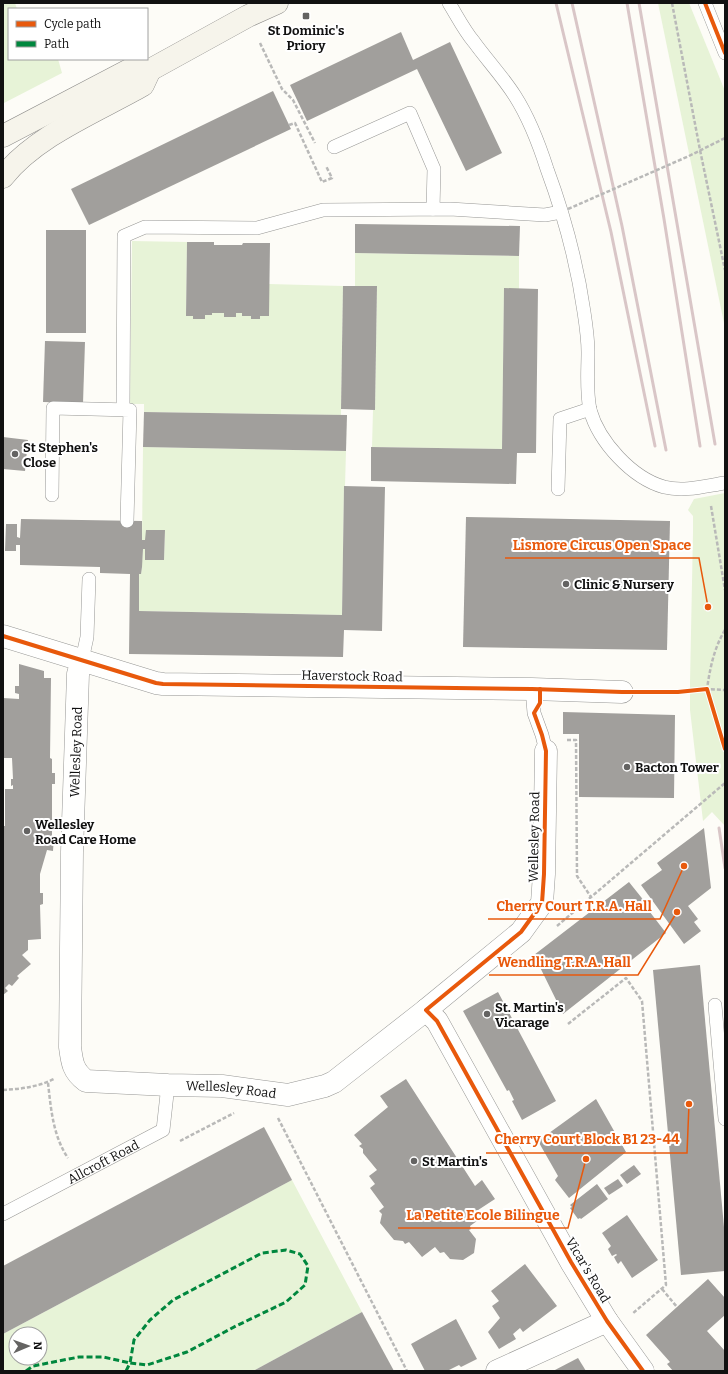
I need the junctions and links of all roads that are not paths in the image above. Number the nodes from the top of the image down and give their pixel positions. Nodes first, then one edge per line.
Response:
1 (276, 3) edge
2 (449, 3) edge
3 (705, 3) edge
4 (725, 53) edge
5 (146, 78) junction
6 (3, 136) edge
7 (334, 147) dead end
8 (3, 177) edge
9 (433, 209) junction
10 (564, 211) junction
11 (123, 409) junction
12 (590, 409) junction
13 (725, 483) edge
14 (558, 489) dead end
15 (52, 495) dead end
16 (127, 521) dead end
17 (89, 579) dead end
18 (3, 636) edge
19 (82, 660) junction
20 (532, 689) junction
21 (622, 692) dead end
22 (544, 746) joint
23 (715, 1005) dead end
24 (426, 1010) junction
25 (168, 1085) junction
26 (725, 1119) edge
27 (3, 1214) edge
28 (610, 1325) junction
29 (497, 1371) edge
30 (643, 1371) edge

1 - 5 main road
2 - 10 lane
3 - 4 lane
5 - 6 main road
5 - 8 main road
7 - 9 lane
9 - 10 lane
9 - 11 lane
10 - 12 lane
11 - 15 lane
11 - 16 lane
12 - 13 lane
12 - 14 lane
17 - 19 lane
18 - 19 street, Haverstock Road
19 - 20 street, Haverstock Road
19 - 25 street, Wellesley Road
20 - 21 street, Haverstock Road
20 - 22 lane, Wellesley Road
22 - 24 street, Wellesley Road
23 - 26 lane
24 - 25 street, Wellesley Road
24 - 28 street, Vicar's Road
25 - 27 lane, Allcroft Road
28 - 29 street
28 - 30 street, Vicar's Road

